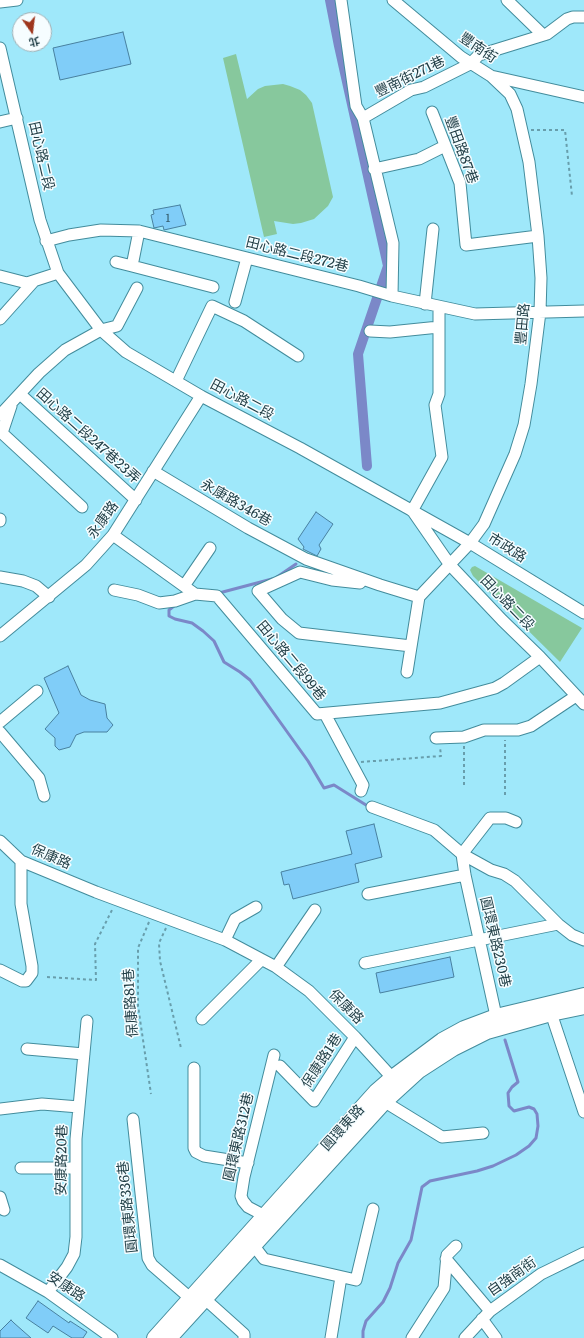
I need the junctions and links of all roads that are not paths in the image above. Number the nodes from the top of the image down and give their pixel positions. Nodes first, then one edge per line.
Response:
1 (17, 0) edge
2 (341, 0) edge
3 (393, 0) edge
4 (506, 0) edge
5 (0, 2) edge
6 (584, 17) edge
7 (543, 35) junction
8 (0, 48) edge
9 (470, 64) junction
10 (490, 76) junction
11 (584, 97) edge
12 (432, 112) dead end
13 (17, 118) junction
14 (362, 118) junction
15 (0, 122) edge
16 (445, 146) junction
17 (374, 169) junction
18 (433, 229) dead end
19 (139, 231) junction
20 (538, 236) junction
21 (46, 240) junction
22 (247, 258) junction
23 (116, 262) dead end
24 (132, 266) junction
25 (58, 274) junction
26 (0, 276) edge
27 (34, 281) junction
28 (212, 287) dead end
29 (137, 288) dead end
30 (392, 296) junction
31 (235, 302) dead end
32 (426, 304) junction
33 (439, 307) junction
34 (584, 311) edge
35 (540, 312) junction
36 (0, 319) edge
37 (439, 327) junction
38 (101, 330) junction
39 (370, 331) dead end
40 (298, 356) dead end
41 (176, 381) junction
42 (201, 396) junction
43 (16, 397) junction
44 (2, 411) edge
45 (153, 471) junction
46 (136, 500) junction
47 (82, 507) dead end
48 (412, 511) junction
49 (113, 535) junction
50 (470, 543) junction
51 (210, 548) dead end
52 (450, 565) junction
53 (0, 577) edge
54 (380, 585) junction
55 (184, 586) junction
56 (114, 590) dead end
57 (195, 594) junction
58 (49, 597) junction
59 (419, 597) junction
60 (584, 612) edge
61 (0, 636) edge
62 (411, 646) junction
63 (540, 657) junction
64 (407, 672) dead end
65 (37, 691) dead end
66 (580, 700) edge
67 (325, 714) junction
68 (0, 722) edge
69 (0, 732) edge
70 (438, 738) road end
71 (362, 791) dead end
72 (44, 796) dead end
73 (372, 807) dead end
74 (516, 822) dead end
75 (0, 841) edge
76 (462, 854) junction
77 (21, 862) junction
78 (465, 875) junction
79 (368, 894) dead end
80 (256, 907) dead end
81 (315, 910) dead end
82 (558, 924) junction
83 (225, 940) junction
84 (479, 940) junction
85 (584, 940) edge
86 (261, 960) junction
87 (365, 963) dead end
88 (276, 967) junction
89 (0, 970) edge
90 (584, 995) edge
91 (584, 1007) edge
92 (549, 1009) junction
93 (496, 1016) junction
94 (202, 1019) dead end
95 (87, 1020) dead end
96 (355, 1037) junction
97 (27, 1049) dead end
98 (84, 1054) junction
99 (274, 1055) dead end
100 (280, 1066) dead end
101 (194, 1068) dead end
102 (396, 1082) junction
103 (380, 1097) junction
104 (79, 1107) junction
105 (0, 1109) edge
106 (584, 1112) edge
107 (133, 1119) dead end
108 (483, 1133) dead end
109 (248, 1163) junction
110 (21, 1168) dead end
111 (76, 1168) junction
112 (0, 1197) edge
113 (373, 1209) dead end
114 (4, 1210) dead end
115 (264, 1216) junction
116 (254, 1246) junction
117 (456, 1246) dead end
118 (584, 1253) edge
119 (446, 1259) junction
120 (0, 1266) edge
121 (341, 1277) junction
122 (48, 1292) junction
123 (190, 1298) junction
124 (206, 1299) junction
125 (486, 1315) junction
126 (112, 1338) edge
127 (154, 1338) edge
128 (170, 1338) edge
129 (244, 1338) edge
130 (331, 1338) edge
131 (412, 1338) edge
132 (465, 1338) edge
133 (496, 1338) edge

1 - 5 street
2 - 14 street
3 - 9 street, 豐南街
4 - 7 street
6 - 7 street, 豐南街271巷
7 - 9 street, 豐南街271巷
8 - 13 street, 田心路二段
9 - 10 street, 豐南街
9 - 14 street, 豐南街271巷
10 - 11 street, 豐南街
10 - 20 street, 豐田路
12 - 16 street, 豐田路87巷
13 - 15 street
13 - 21 street, 田心路二段
14 - 17 street
16 - 17 street
16 - 20 street, 豐田路87巷
17 - 30 street
18 - 32 street
19 - 21 street, 田心路二段272巷
19 - 22 street, 田心路二段272巷
19 - 24 street
20 - 35 street, 豐田路
21 - 25 street, 田心路二段
22 - 30 street, 田心路二段272巷
22 - 31 street
23 - 24 street
24 - 28 street
25 - 27 street
25 - 38 street, 田心路二段
26 - 27 street
27 - 36 street
29 - 38 street
30 - 32 street, 田心路二段272巷
32 - 33 street, 田心路二段272巷
33 - 35 street, 田心路二段272巷
33 - 37 street
34 - 35 street, 田心路二段272巷
35 - 50 street, 豐田路
37 - 39 street
37 - 48 street
38 - 41 street, 田心路二段
38 - 43 street
40 - 41 street
41 - 42 street, 田心路二段
42 - 45 street, 永康路
42 - 48 street, 田心路二段
43 - 44 street
43 - 46 street, 田心路二段247巷23弄
43 - 47 street
45 - 46 street, 永康路
45 - 54 street, 永康路346巷
46 - 49 street, 永康路
48 - 50 street, 市政路
48 - 52 street, 田心路二段
49 - 55 street
49 - 58 street, 永康路
50 - 52 street, 豐田路
50 - 60 street, 市政路
51 - 55 street
52 - 59 street, 豐田路
52 - 63 street, 田心路二段
53 - 58 street
54 - 59 street
54 - 62 street
55 - 57 street
56 - 57 street
57 - 67 street, 田心路二段99巷
58 - 61 street, 永康路
59 - 62 street
62 - 64 street
63 - 66 street, 田心路二段
63 - 67 street, 田心路二段99巷
65 - 68 street
66 - 70 street
67 - 71 street
69 - 72 street
73 - 76 street
74 - 76 street
75 - 77 street, 保康路
76 - 78 street, 圓環東路230巷
76 - 82 street
77 - 83 street, 保康路
77 - 89 street
78 - 79 street
78 - 84 street, 圓環東路230巷
80 - 83 street
81 - 88 street
82 - 84 street
82 - 85 street
83 - 86 street, 保康路
84 - 87 street
84 - 93 street, 圓環東路230巷
86 - 88 street, 保康路
86 - 94 street
88 - 96 street, 保康路
90 - 92 main road, 圓環東路
91 - 92 main road, 圓環東路
92 - 93 main road, 圓環東路
92 - 102 main road, 圓環東路
92 - 106 street
93 - 102 main road, 圓環東路
95 - 98 street, 安康路20巷
96 - 100 street, 保康路1巷
96 - 102 street, 保康路
97 - 98 street
98 - 104 street, 安康路20巷
99 - 109 street, 圓環東路312巷
101 - 109 street
102 - 103 main road, 圓環東路
103 - 108 street
103 - 115 main road, 圓環東路
103 - 116 main road, 圓環東路
104 - 105 street
104 - 111 street, 安康路20巷
107 - 123 street, 圓環東路336巷
109 - 115 street, 圓環東路312巷
110 - 111 street
111 - 122 street, 安康路20巷
112 - 114 street
113 - 121 street
115 - 123 main road, 圓環東路
116 - 121 street
116 - 124 main road, 圓環東路
117 - 119 street
118 - 125 street, 自強南街
119 - 125 street
119 - 131 street
120 - 122 street, 安康路
121 - 130 street
122 - 126 street, 安康路
123 - 127 main road, 圓環東路
124 - 128 main road, 圓環東路
124 - 129 street
125 - 132 street, 自強南街
125 - 133 street

